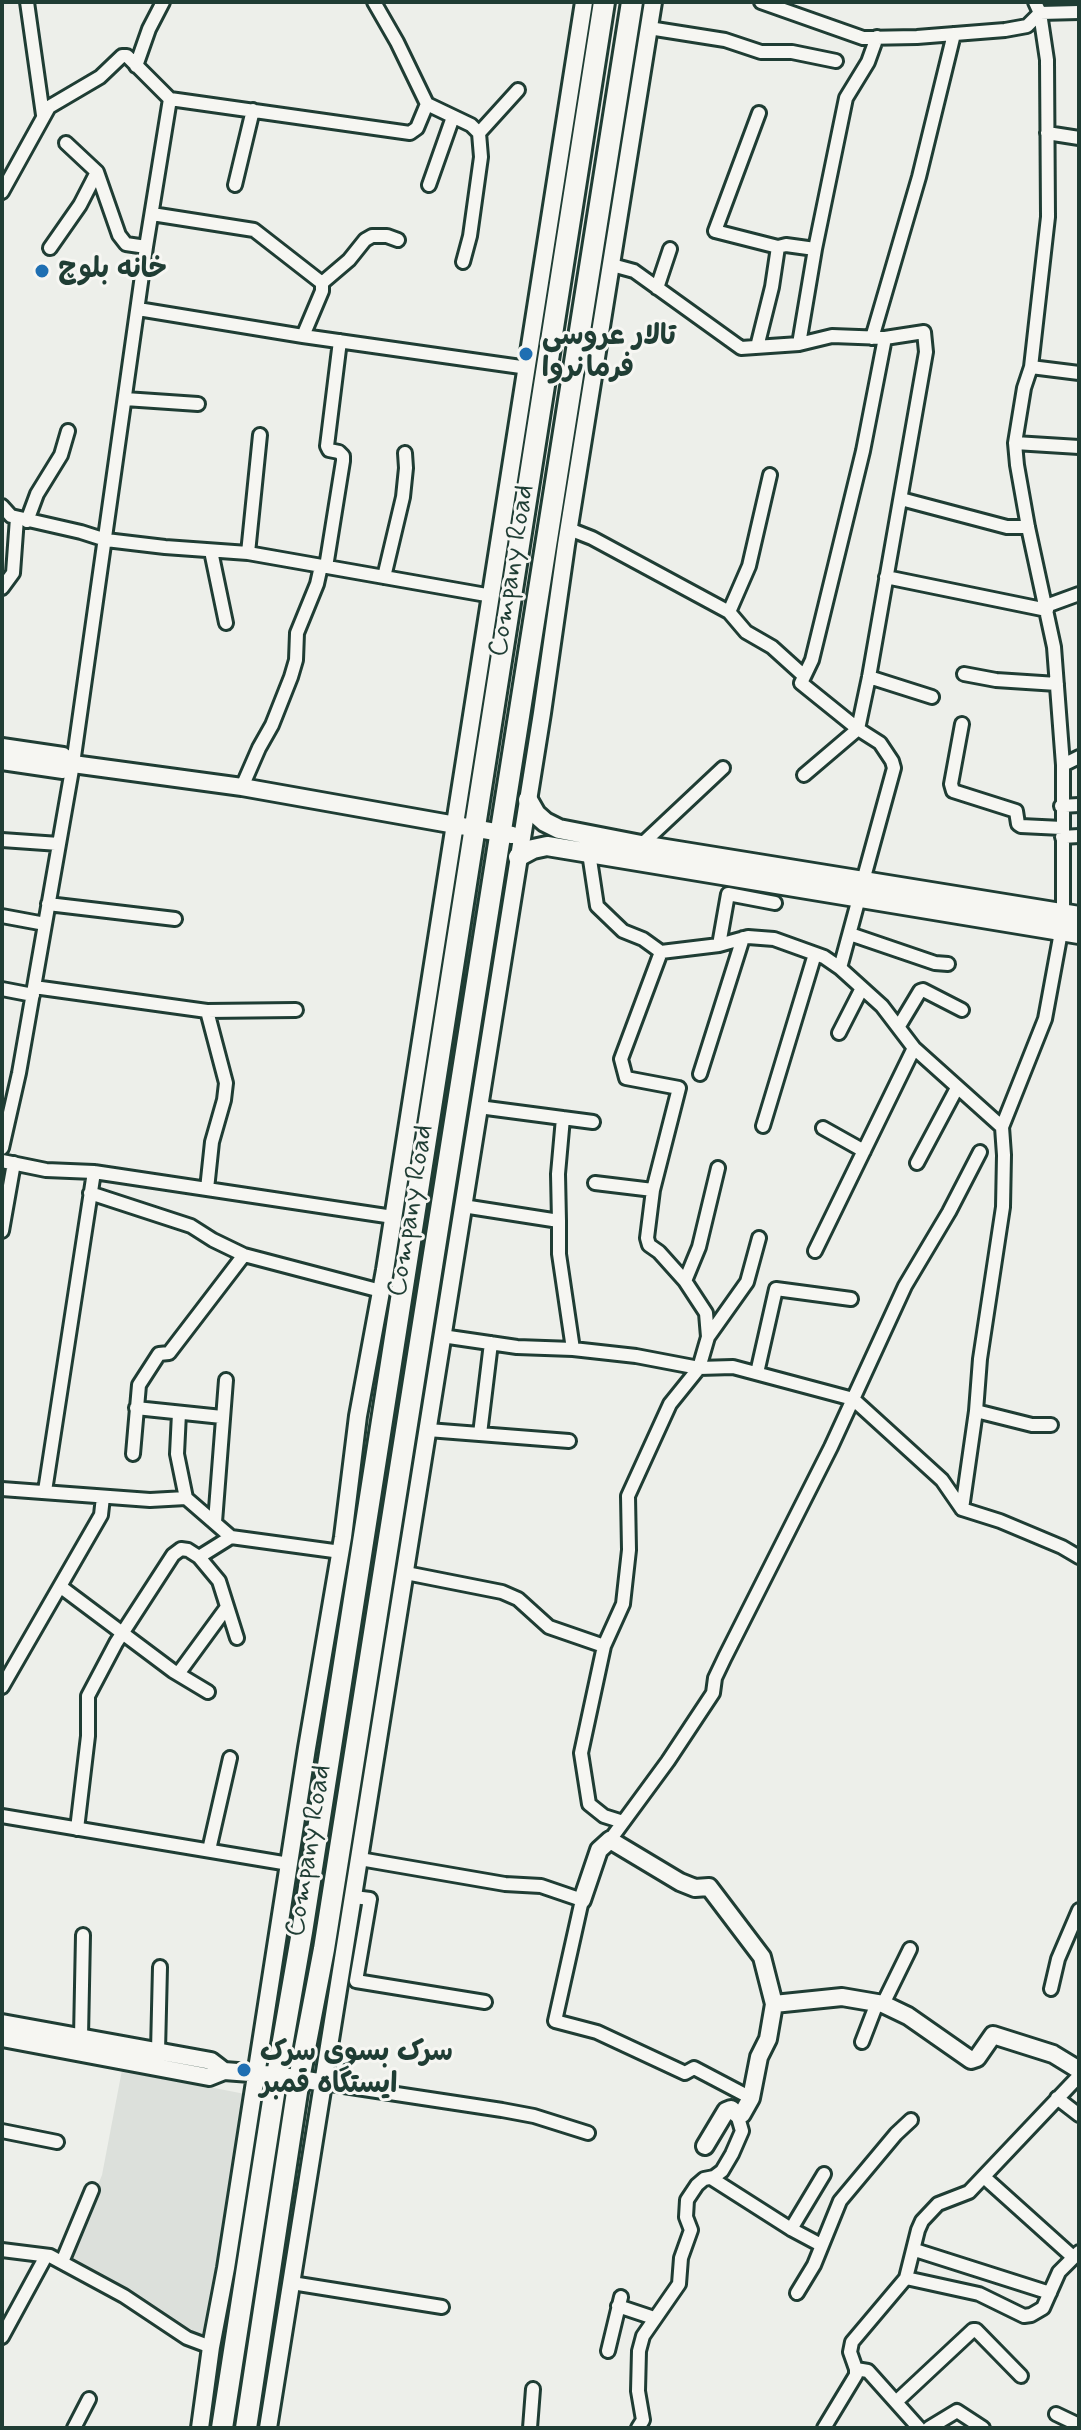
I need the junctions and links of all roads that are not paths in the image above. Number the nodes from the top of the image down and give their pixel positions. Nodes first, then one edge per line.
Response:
1 (27, 2) edge
2 (163, 2) edge
3 (374, 2) edge
4 (584, 2) edge
5 (604, 2) edge
6 (632, 2) edge
7 (653, 2) edge
8 (761, 2) edge
9 (1038, 8) edge
10 (1079, 12) edge
11 (649, 28) junction
12 (954, 34) junction
13 (877, 37) junction
14 (836, 61) dead end
15 (136, 66) junction
16 (518, 90) dead end
17 (170, 99) junction
18 (427, 104) junction
19 (253, 110) junction
20 (759, 113) dead end
21 (43, 115) junction
22 (453, 117) junction
23 (479, 133) junction
24 (1047, 133) junction
25 (1079, 138) edge
26 (66, 143) dead end
27 (97, 172) junction
28 (235, 185) dead end
29 (429, 185) dead end
30 (2, 192) edge
31 (152, 214) junction
32 (398, 240) dead end
33 (146, 247) junction
34 (778, 247) junction
35 (50, 248) dead end
36 (670, 249) dead end
37 (815, 249) junction
38 (463, 262) dead end
39 (612, 265) junction
40 (322, 283) junction
41 (657, 288) junction
42 (138, 309) junction
43 (303, 336) junction
44 (879, 338) junction
45 (340, 341) junction
46 (799, 344) junction
47 (757, 347) junction
48 (1031, 367) junction
49 (528, 368) junction
50 (1079, 373) edge
51 (125, 399) junction
52 (198, 404) dead end
53 (68, 431) dead end
54 (260, 435) dead end
55 (1015, 443) junction
56 (1079, 447) edge
57 (405, 453) dead end
58 (770, 475) dead end
59 (901, 499) junction
60 (2, 506) edge
61 (14, 519) edge
62 (1028, 527) junction
63 (569, 529) junction
64 (106, 540) junction
65 (211, 551) junction
66 (248, 553) junction
67 (323, 567) junction
68 (384, 577) junction
69 (886, 577) junction
70 (2, 588) edge
71 (1079, 594) edge
72 (549, 595) junction
73 (492, 596) junction
74 (1046, 608) junction
75 (729, 612) junction
76 (226, 623) dead end
77 (964, 674) dead end
78 (803, 675) junction
79 (869, 677) junction
80 (1057, 684) junction
81 (932, 697) dead end
82 (962, 724) dead end
83 (858, 729) junction
84 (2, 747) edge
85 (1079, 757) edge
86 (2, 761) edge
87 (73, 764) junction
88 (1063, 765) junction
89 (723, 768) dead end
90 (804, 775) dead end
91 (242, 787) junction
92 (528, 800) junction
93 (1079, 805) edge
94 (1061, 806) junction
95 (464, 826) junction
96 (1062, 832) junction
97 (499, 833) junction
98 (1079, 836) edge
99 (522, 837) junction
100 (2, 840) edge
101 (59, 844) junction
102 (641, 845) junction
103 (589, 853) junction
104 (518, 857) junction
105 (861, 890) junction
106 (775, 903) dead end
107 (48, 904) junction
108 (2, 916) edge
109 (175, 919) dead end
110 (45, 924) junction
111 (1070, 924) edge
112 (850, 934) junction
113 (743, 938) junction
114 (719, 945) junction
115 (661, 952) junction
116 (815, 954) junction
117 (948, 964) dead end
118 (840, 968) junction
119 (862, 988) junction
120 (2, 989) edge
121 (33, 991) junction
122 (296, 1010) dead end
123 (962, 1010) dead end
124 (207, 1011) junction
125 (899, 1026) junction
126 (839, 1033) dead end
127 (914, 1048) junction
128 (700, 1074) dead end
129 (957, 1088) junction
130 (479, 1107) junction
131 (563, 1118) junction
132 (593, 1122) dead end
133 (763, 1126) dead end
134 (1002, 1127) junction
135 (823, 1128) dead end
136 (2, 1148) edge
137 (864, 1151) junction
138 (980, 1152) dead end
139 (8, 1162) edge
140 (917, 1163) dead end
141 (718, 1168) dead end
142 (94, 1172) junction
143 (595, 1183) dead end
144 (207, 1189) junction
145 (653, 1190) junction
146 (90, 1193) junction
147 (463, 1206) junction
148 (393, 1217) junction
149 (559, 1221) junction
150 (2, 1231) edge
151 (759, 1238) dead end
152 (815, 1251) dead end
153 (244, 1255) junction
154 (685, 1281) junction
155 (381, 1291) junction
156 (851, 1299) dead end
157 (442, 1336) junction
158 (708, 1337) junction
159 (491, 1343) junction
160 (573, 1349) junction
161 (699, 1368) junction
162 (757, 1373) junction
163 (226, 1380) dead end
164 (853, 1399) junction
165 (136, 1408) junction
166 (976, 1411) junction
167 (179, 1413) junction
168 (222, 1417) junction
169 (1051, 1425) dead end
170 (428, 1430) junction
171 (480, 1434) junction
172 (569, 1441) dead end
173 (133, 1454) dead end
174 (2, 1489) edge
175 (45, 1491) junction
176 (103, 1497) junction
177 (186, 1498) junction
178 (962, 1509) junction
179 (215, 1522) junction
180 (231, 1537) junction
181 (341, 1552) junction
182 (199, 1557) junction
183 (1079, 1557) edge
184 (406, 1573) junction
185 (61, 1587) junction
186 (227, 1607) junction
187 (123, 1633) junction
188 (237, 1638) dead end
189 (604, 1646) junction
190 (178, 1674) junction
191 (2, 1687) edge
192 (208, 1692) dead end
193 (230, 1758) dead end
194 (2, 1816) edge
195 (623, 1822) junction
196 (77, 1829) junction
197 (610, 1840) junction
198 (209, 1850) junction
199 (360, 1859) junction
200 (289, 1864) junction
201 (354, 1897) junction
202 (582, 1900) junction
203 (1079, 1910) edge
204 (83, 1935) dead end
205 (910, 1949) dead end
206 (160, 1967) dead end
207 (1051, 1989) dead end
208 (485, 2002) dead end
209 (774, 2004) junction
210 (880, 2004) junction
211 (2, 2023) edge
212 (81, 2037) junction
213 (2, 2038) edge
214 (862, 2042) dead end
215 (158, 2051) junction
216 (1079, 2070) edge
217 (224, 2071) junction
218 (267, 2075) junction
219 (1079, 2076) edge
220 (299, 2079) junction
221 (324, 2083) junction
222 (751, 2098) junction
223 (1057, 2098) junction
224 (737, 2114) junction
225 (1079, 2115) edge
226 (911, 2120) dead end
227 (2, 2131) edge
228 (588, 2133) dead end
229 (57, 2142) dead end
230 (705, 2146) dead end
231 (824, 2174) dead end
232 (984, 2177) junction
233 (711, 2178) junction
234 (92, 2190) dead end
235 (791, 2229) junction
236 (821, 2245) junction
237 (2, 2250) edge
238 (915, 2250) junction
239 (1076, 2255) edge
240 (46, 2256) junction
241 (62, 2262) junction
242 (906, 2278) junction
243 (292, 2283) junction
244 (797, 2293) dead end
245 (1050, 2293) junction
246 (442, 2307) dead end
247 (654, 2318) junction
248 (2, 2337) edge
249 (211, 2347) junction
250 (608, 2351) dead end
251 (856, 2369) junction
252 (1021, 2376) dead end
253 (533, 2389) dead end
254 (89, 2399) dead end
255 (897, 2401) junction
256 (1056, 2414) dead end
257 (832, 2425) edge
258 (1079, 2425) edge
259 (74, 2428) edge
260 (200, 2428) edge
261 (222, 2428) edge
262 (246, 2428) edge
263 (268, 2428) edge
264 (530, 2428) edge
265 (638, 2428) edge
266 (919, 2428) edge
267 (929, 2428) edge
268 (983, 2428) edge

1 - 21 street
2 - 15 street
3 - 18 street
4 - 49 street
5 - 95 highway, Company Road
6 - 72 highway, Company Road
7 - 11 street
8 - 13 street
9 - 10 street
9 - 12 street
9 - 24 street
11 - 14 street
11 - 39 street
12 - 13 street
12 - 44 street
13 - 37 street
15 - 17 street
15 - 21 street
16 - 23 street
17 - 19 street
17 - 31 street
18 - 19 street
18 - 22 street
19 - 28 street
20 - 34 street
21 - 30 street
22 - 23 street
22 - 29 street
23 - 38 street
24 - 25 street
24 - 48 street
26 - 27 street
27 - 33 street
27 - 35 street
31 - 33 street
31 - 40 street
32 - 40 street
33 - 42 street
34 - 37 street
34 - 47 street
36 - 41 street
37 - 46 street
39 - 41 street
39 - 63 street
40 - 43 street
41 - 47 street
42 - 43 street
42 - 51 street
43 - 45 street
44 - 46 street
44 - 59 street
44 - 78 street
45 - 49 street
45 - 67 street
46 - 47 street
48 - 50 street
48 - 55 street
49 - 73 street
51 - 52 street
51 - 64 street
53 - 61 street
54 - 66 street
55 - 56 street
55 - 62 street
57 - 68 street
58 - 75 street
59 - 62 street
59 - 69 street
60 - 61 street
61 - 64 street
61 - 70 street
62 - 74 street
63 - 72 street
63 - 75 street
64 - 65 street
64 - 87 street
65 - 66 street
65 - 76 street
66 - 67 street
67 - 68 street
67 - 91 street
68 - 73 street
69 - 74 street
69 - 79 street
71 - 74 street
72 - 92 street
72 - 97 highway, Company Road
73 - 95 street
74 - 80 street
75 - 78 street
77 - 80 street
78 - 83 street
79 - 81 street
79 - 83 street
80 - 88 street
82 - 96 street
83 - 90 street
83 - 105 street
84 - 87 street
85 - 88 street
86 - 87 street
87 - 91 street
87 - 101 street
88 - 94 street
89 - 102 street
91 - 95 street
92 - 99 street
92 - 102 main road
93 - 94 street
94 - 96 street
95 - 97 street
95 - 148 street
95 - 218 highway, Company Road
96 - 98 street
96 - 111 street
97 - 99 street
97 - 220 highway, Company Road
99 - 104 street
100 - 101 street
101 - 107 street
102 - 105 main road
103 - 104 main road
103 - 105 main road
103 - 115 street
104 - 130 street
105 - 111 main road
105 - 112 street
106 - 114 street
107 - 109 street
107 - 110 street
108 - 110 street
110 - 121 street
111 - 134 street
112 - 117 street
112 - 118 street
113 - 114 street
113 - 116 street
113 - 128 street
114 - 115 street
115 - 145 street
116 - 118 street
116 - 133 street
118 - 119 street
119 - 125 street
119 - 126 street
120 - 121 street
121 - 124 street
121 - 136 street
122 - 124 street
123 - 125 street
124 - 144 street
125 - 127 street
127 - 129 street
127 - 137 street
129 - 134 street
129 - 140 street
130 - 131 street
130 - 147 street
131 - 132 street
131 - 149 street
134 - 166 street
135 - 137 street
137 - 152 street
138 - 164 street
139 - 142 street
139 - 150 street
141 - 154 street
142 - 144 street
142 - 146 street
143 - 145 street
144 - 148 street
145 - 154 street
146 - 153 street
146 - 175 street
147 - 149 street
147 - 157 street
148 - 155 street
149 - 160 street
151 - 158 street
153 - 155 street
153 - 165 street
154 - 158 street
155 - 181 street
156 - 162 street
157 - 159 street
157 - 170 street
158 - 161 street
159 - 160 street
159 - 171 street
160 - 161 street
161 - 162 street
161 - 189 street
162 - 164 street
163 - 168 street
164 - 178 street
164 - 195 street
165 - 167 street
165 - 173 street
166 - 169 street
166 - 178 street
167 - 168 street
167 - 177 street
168 - 179 street
170 - 171 street
170 - 184 street
171 - 172 street
174 - 175 street
175 - 176 street
176 - 177 street
176 - 185 street
177 - 179 street
178 - 183 street
179 - 180 street
180 - 181 street
180 - 182 street
181 - 200 street
182 - 186 street
182 - 187 street
184 - 189 street
184 - 199 street
185 - 187 street
185 - 191 street
186 - 188 street
186 - 190 street
187 - 190 street
187 - 196 street
189 - 195 street
190 - 192 street
193 - 198 street
194 - 196 street
195 - 197 street
196 - 198 street
197 - 202 street
197 - 209 street
198 - 200 street
199 - 201 street
199 - 202 street
200 - 218 street
201 - 208 street
201 - 221 street
202 - 222 street
203 - 207 street
204 - 212 street
205 - 210 street
206 - 215 street
209 - 210 street
209 - 222 street
210 - 214 street
210 - 216 street
211 - 212 street
212 - 215 street
213 - 217 street
215 - 217 street
217 - 218 street
218 - 220 street
218 - 249 street
218 - 261 highway, Company Road
219 - 223 street
220 - 221 street
220 - 262 highway, Company Road
221 - 228 street
221 - 243 street
222 - 224 street
223 - 225 street
223 - 232 street
224 - 230 street
224 - 233 street
226 - 236 street
227 - 229 street
231 - 235 street
232 - 238 street
232 - 239 street
233 - 235 street
233 - 247 street
234 - 241 street
235 - 236 street
236 - 244 street
237 - 240 street
238 - 242 street
238 - 245 street
239 - 245 street
240 - 241 street
240 - 248 street
241 - 249 street
242 - 245 street
242 - 251 street
243 - 246 street
243 - 263 street
247 - 250 street
247 - 265 street
249 - 260 street
251 - 255 street
251 - 257 street
252 - 255 street
253 - 264 street
254 - 259 street
255 - 266 street
256 - 258 street
267 - 268 street

